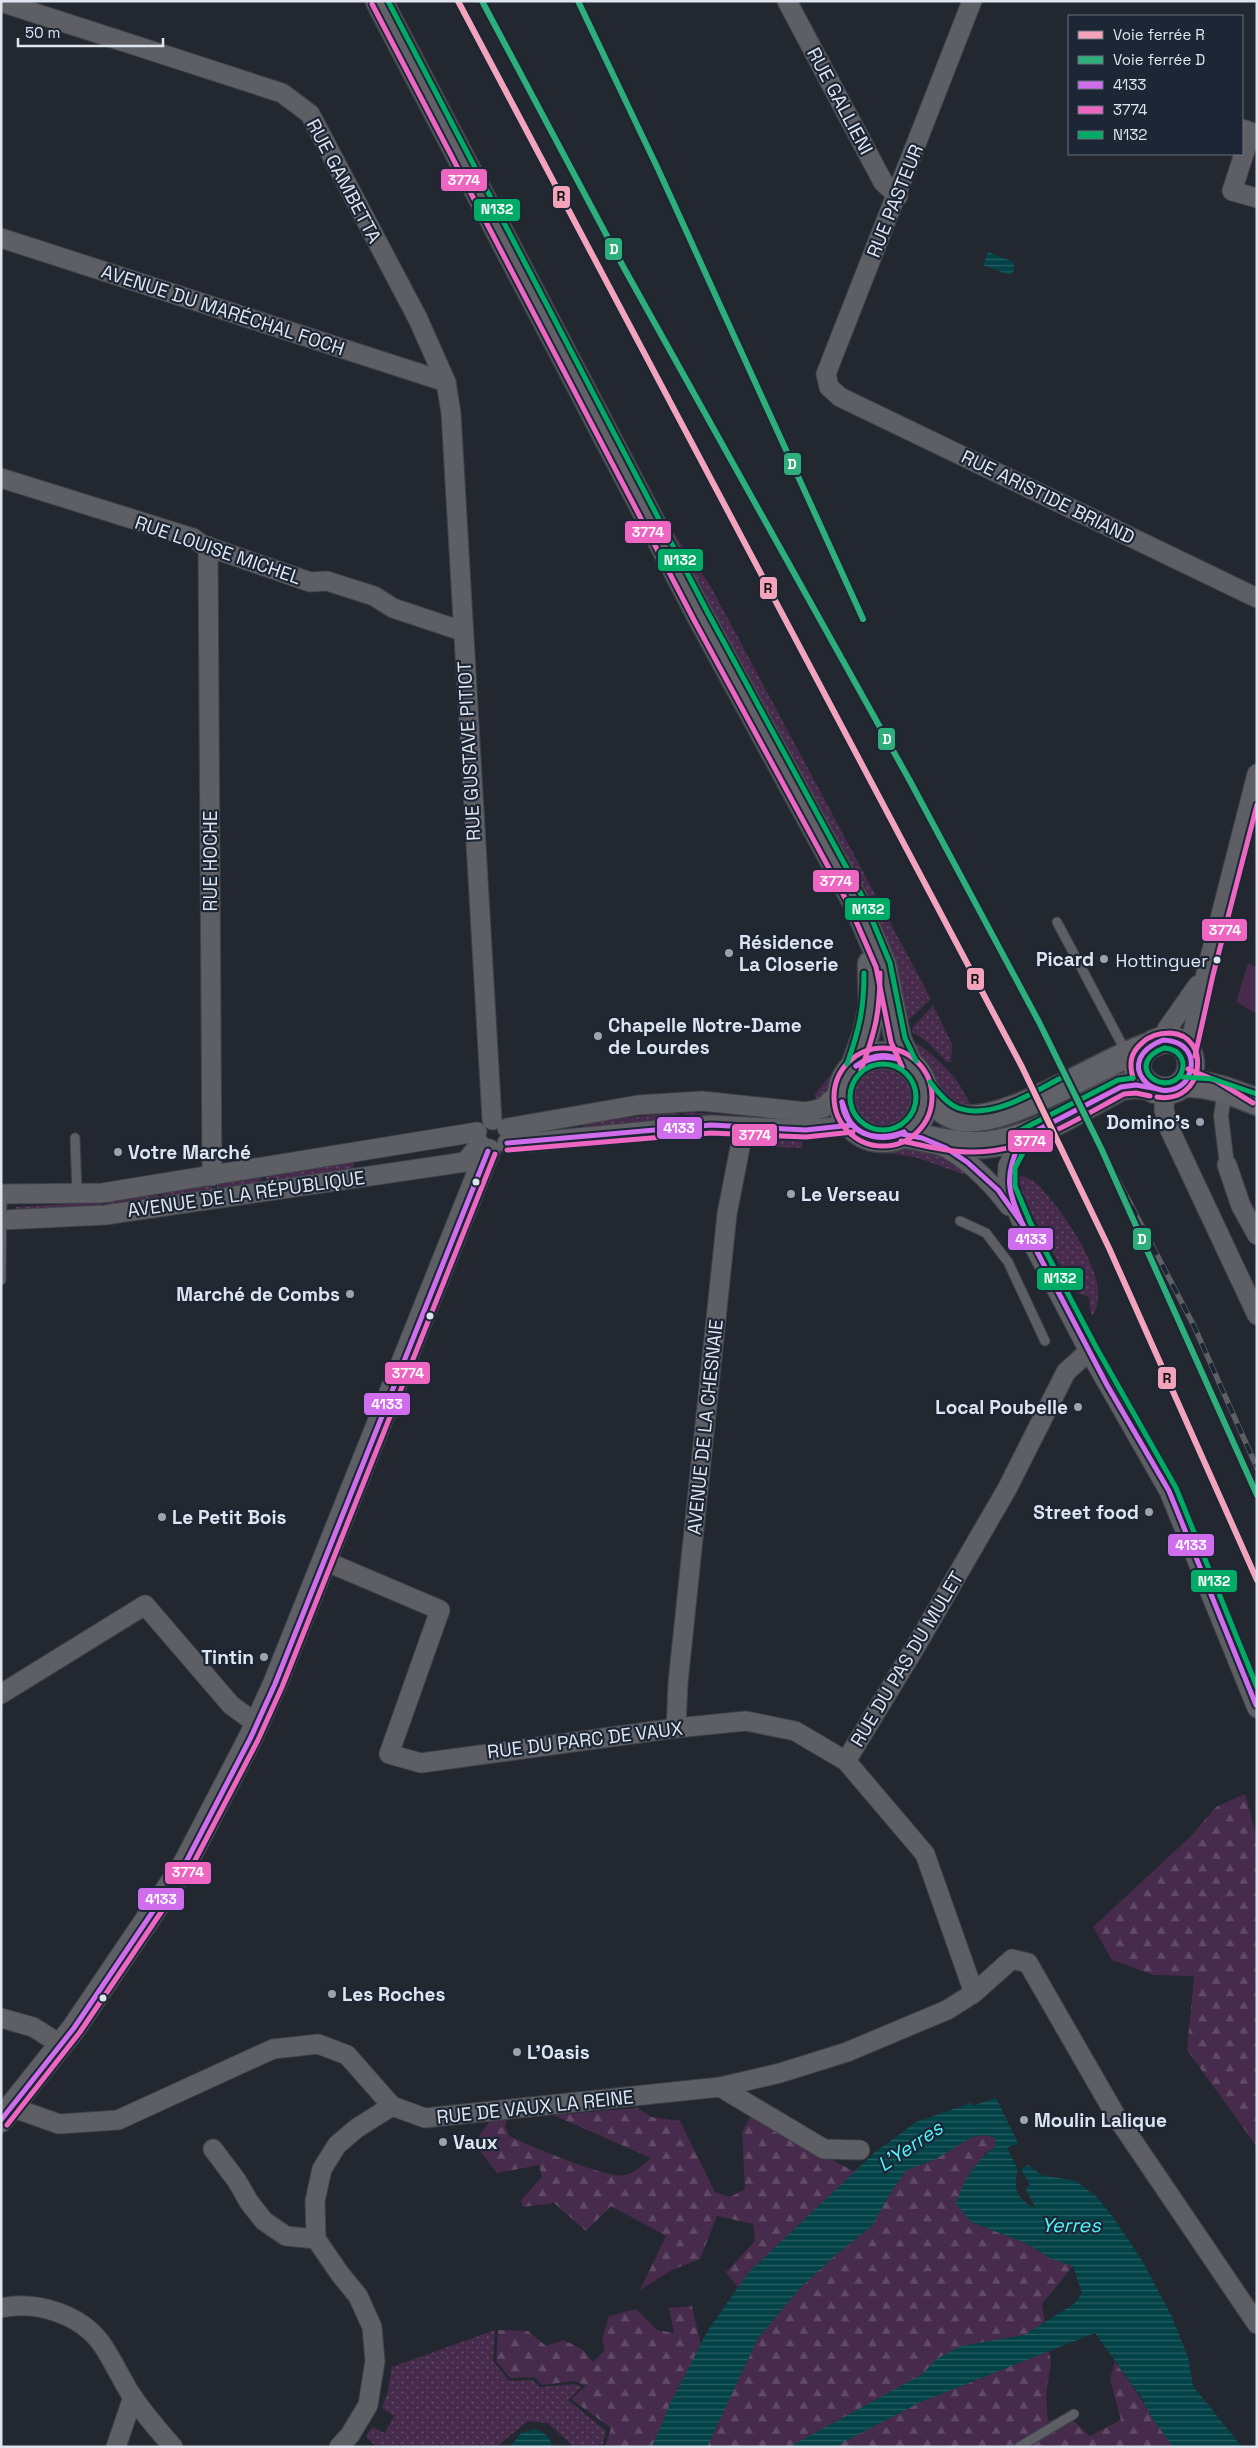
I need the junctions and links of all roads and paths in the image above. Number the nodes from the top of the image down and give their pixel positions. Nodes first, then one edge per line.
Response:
1 (379, 1) edge
2 (787, 1) edge
3 (972, 1) edge
4 (1, 2) edge
5 (1243, 129) edge
6 (898, 196) junction
7 (1257, 198) edge
8 (1, 238) edge
9 (446, 382) junction
10 (840, 397) joint
11 (1, 478) edge
12 (208, 546) junction
13 (1257, 598) edge
14 (462, 631) junction
15 (1257, 774) edge
16 (1057, 922) dead end
17 (871, 940) junction
18 (1206, 973) junction
19 (1136, 1050) junction
20 (909, 1064) junction
21 (854, 1067) junction
22 (1176, 1076) junction
23 (924, 1087) junction
24 (1225, 1090) junction
25 (841, 1091) junction
26 (1257, 1097) edge
27 (1257, 1102) edge
28 (852, 1125) junction
29 (744, 1127) junction
30 (492, 1136) junction
31 (912, 1136) junction
32 (75, 1138) dead end
33 (1022, 1138) junction
34 (1227, 1164) joint
35 (212, 1176) junction
36 (77, 1193) junction
37 (2, 1194) edge
38 (2, 1220) edge
39 (960, 1221) dead end
40 (1023, 1225) junction
41 (1257, 1235) edge
42 (1, 1280) edge
43 (1257, 1315) edge
44 (1045, 1341) dead end
45 (1088, 1351) junction
46 (325, 1561) junction
47 (1, 1694) edge
48 (1257, 1708) edge
49 (257, 1724) junction
50 (676, 1728) junction
51 (846, 1761) junction
52 (974, 1993) junction
53 (1, 2018) edge
54 (60, 2044) junction
55 (720, 2087) junction
56 (392, 2106) junction
57 (6, 2113) edge
58 (213, 2149) dead end
59 (860, 2150) dead end
60 (316, 2239) junction
61 (1, 2308) edge
62 (1257, 2324) edge
63 (133, 2396) junction
64 (1074, 2414) dead end
65 (116, 2447) edge
66 (173, 2447) edge
67 (339, 2447) edge
68 (1019, 2447) edge

1 - 17 main road
2 - 6 street, RUE GALLIENI
3 - 6 street, RUE PASTEUR
4 - 9 street, RUE GAMBETTA
5 - 7 street
6 - 10 street, RUE PASTEUR
8 - 9 street, AVENUE DU MARÉCHAL FOCH
9 - 14 street, RUE GUSTAVE PITIOT
10 - 13 street, RUE ARISTIDE BRIAND
11 - 12 street, RUE LOUISE MICHEL
12 - 14 street, RUE LOUISE MICHEL
12 - 35 street, RUE HOCHE
14 - 30 street, RUE GUSTAVE PITIOT
15 - 18 street
16 - 19 lane
17 - 20 main road
17 - 21 main road
18 - 19 street
18 - 22 street
19 - 22 main road
19 - 22 main road
19 - 23 main road
20 - 21 main road
20 - 23 main road
21 - 25 main road
22 - 24 main road
22 - 26 main road
22 - 33 main road
22 - 43 street
23 - 31 main road
24 - 27 main road
24 - 34 street
25 - 28 main road
25 - 30 street, AVENUE DE LA RÉPUBLIQUE
28 - 29 street, AVENUE DE LA RÉPUBLIQUE
28 - 31 main road
29 - 30 street, AVENUE DE LA RÉPUBLIQUE
29 - 50 street, AVENUE DE LA CHESNAIE
30 - 35 street, AVENUE DE LA RÉPUBLIQUE
30 - 38 street, AVENUE DE LA RÉPUBLIQUE
30 - 46 street
31 - 33 main road
31 - 40 street
32 - 36 lane
33 - 40 street
34 - 41 street
35 - 36 street, AVENUE DE LA RÉPUBLIQUE
36 - 37 street, AVENUE DE LA RÉPUBLIQUE
37 - 38 lane, AVENUE DE LA RÉPUBLIQUE
38 - 42 lane, AVENUE DE LA RÉPUBLIQUE
39 - 44 lane
40 - 45 street
45 - 48 street
45 - 51 street, RUE DU PAS DU MULET
46 - 49 street
46 - 50 street, RUE DU PARC DE VAUX
47 - 49 street
49 - 54 street
50 - 51 street, RUE DU PARC DE VAUX
51 - 52 street, RUE DU PAS DU MULET
52 - 55 street, RUE DE VAUX LA REINE
52 - 62 street, RUE DE VAUX LA REINE
53 - 54 street
54 - 57 street
55 - 56 street, RUE DE VAUX LA REINE
55 - 59 street
56 - 57 street, RUE DE VAUX LA REINE
56 - 60 street
58 - 60 street
60 - 67 street
61 - 63 street
63 - 65 street
63 - 66 street
64 - 68 lane

